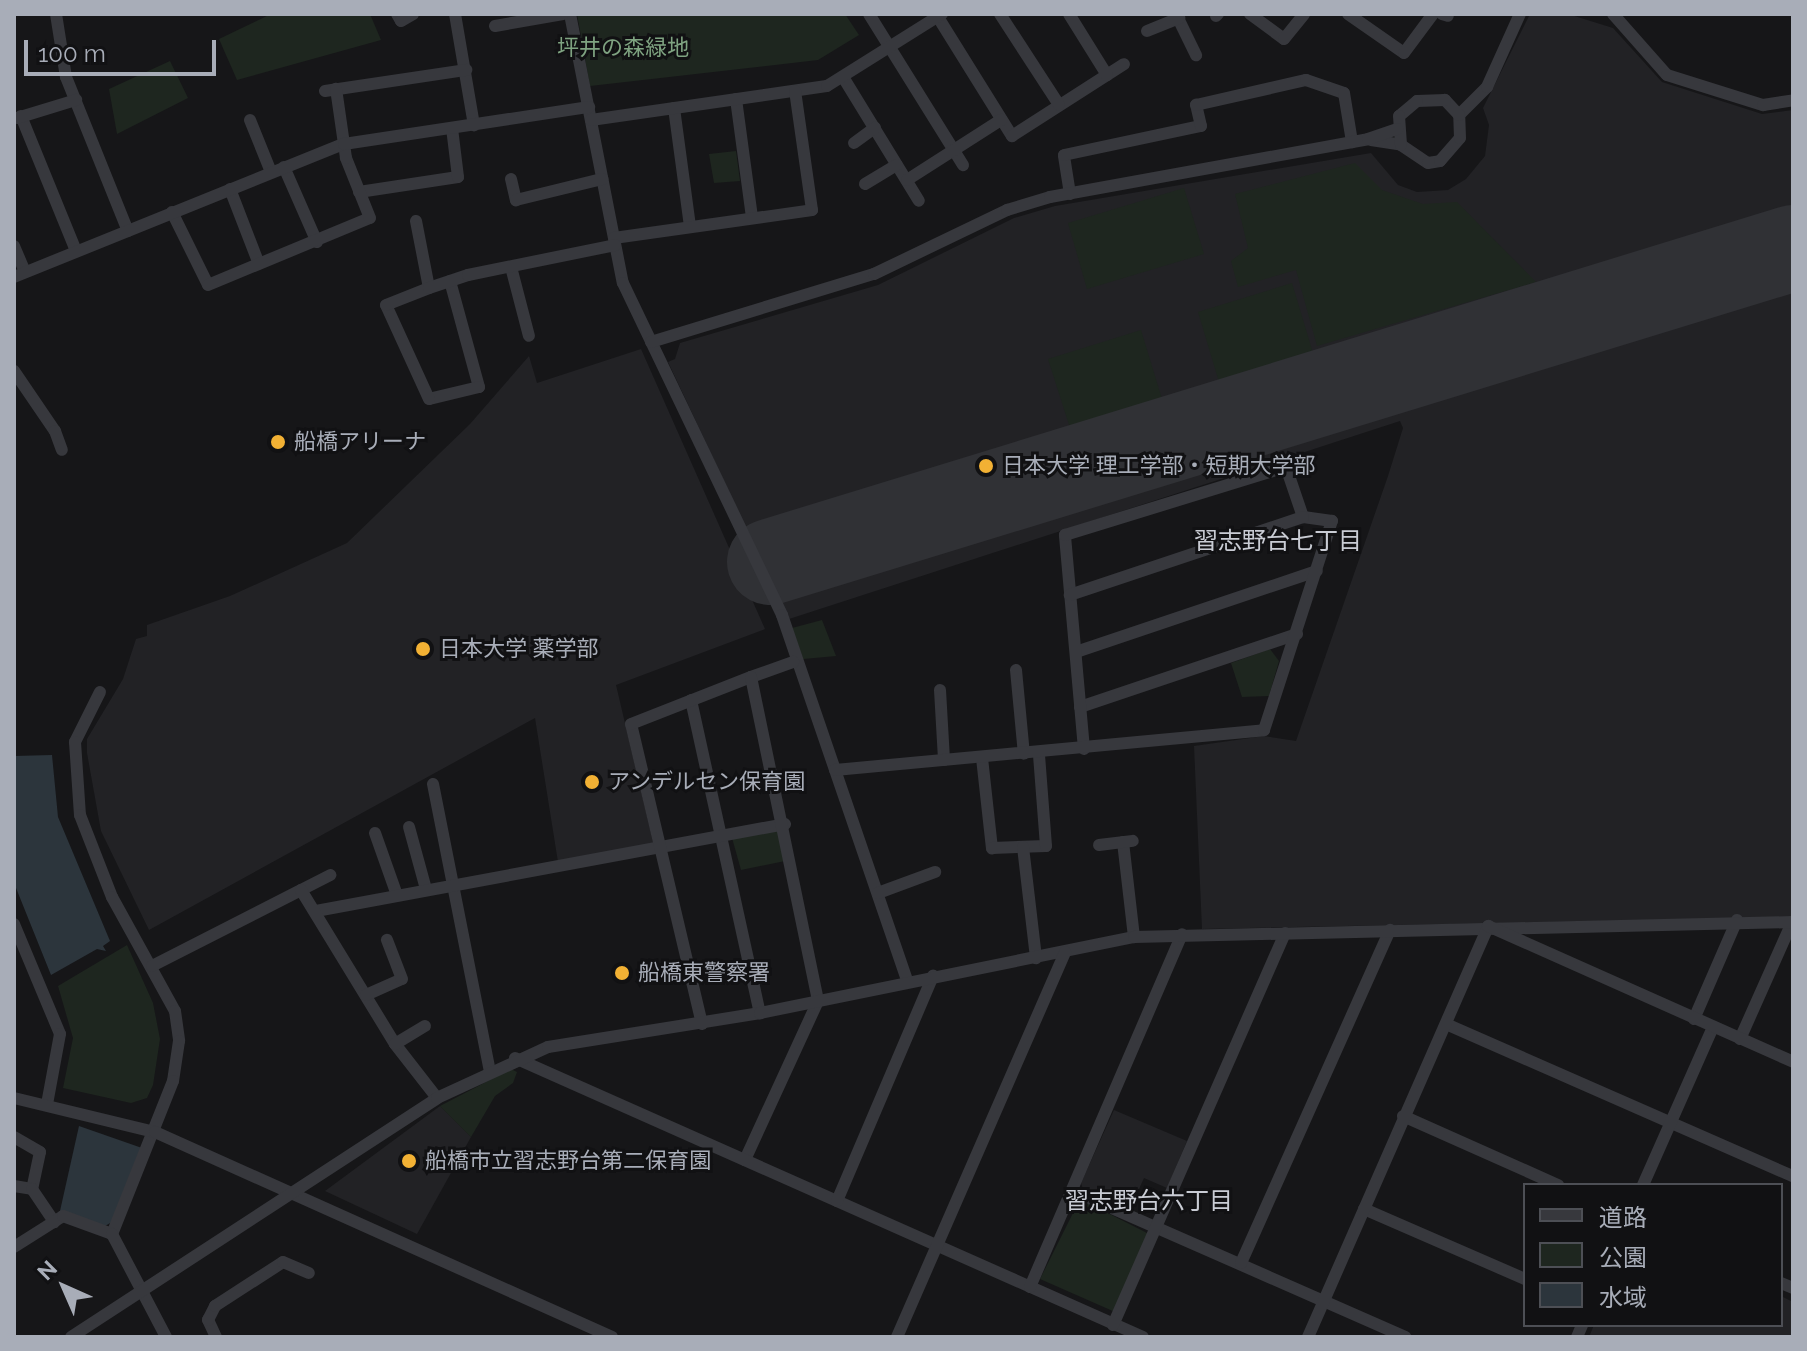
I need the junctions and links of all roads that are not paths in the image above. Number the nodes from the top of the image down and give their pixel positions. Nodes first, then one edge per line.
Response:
1 (56, 14) edge
2 (397, 14) edge
3 (413, 14) edge
4 (455, 14) edge
5 (563, 14) edge
6 (570, 14) edge
7 (869, 14) edge
8 (1000, 14) edge
9 (1069, 14) edge
10 (1250, 14) edge
11 (1304, 14) edge
12 (1348, 14) edge
13 (1433, 14) edge
14 (1520, 14) edge
15 (1613, 14) edge
16 (939, 15) edge
17 (1178, 16) edge
18 (495, 26) dead end
19 (1147, 31) dead end
20 (889, 47) junction
21 (1196, 55) dead end
22 (1124, 64) dead end
23 (466, 70) junction
24 (1107, 75) junction
25 (843, 77) junction
26 (795, 91) junction
27 (736, 99) junction
28 (76, 100) junction
29 (1793, 100) edge
30 (1059, 105) junction
31 (674, 108) junction
32 (590, 114) junction
33 (1459, 115) junction
34 (18, 117) edge
35 (250, 120) dead end
36 (1001, 120) junction
37 (474, 125) junction
38 (452, 128) junction
39 (875, 128) junction
40 (1397, 129) junction
41 (1368, 139) junction
42 (1352, 142) junction
43 (854, 143) dead end
44 (344, 144) junction
45 (1401, 145) junction
46 (954, 150) junction
47 (897, 165) junction
48 (963, 165) dead end
49 (278, 169) junction
50 (511, 179) dead end
51 (602, 179) junction
52 (907, 180) junction
53 (865, 184) dead end
54 (230, 189) junction
55 (359, 192) junction
56 (1070, 194) junction
57 (919, 201) dead end
58 (172, 212) junction
59 (752, 217) junction
60 (416, 221) dead end
61 (690, 226) junction
62 (128, 231) junction
63 (317, 242) junction
64 (614, 242) junction
65 (14, 246) edge
66 (76, 251) junction
67 (259, 264) junction
68 (511, 267) junction
69 (19, 274) edge
70 (450, 281) junction
71 (429, 288) junction
72 (529, 336) dead end
73 (651, 342) junction
74 (14, 371) edge
75 (62, 450) dead end
76 (1303, 517) junction
77 (1317, 571) junction
78 (1070, 595) junction
79 (1297, 634) junction
80 (1076, 652) junction
81 (793, 662) dead end
82 (1016, 670) dead end
83 (751, 677) junction
84 (940, 690) dead end
85 (100, 692) dead end
86 (691, 700) junction
87 (1080, 707) junction
88 (1084, 749) junction
89 (1024, 754) junction
90 (1039, 754) junction
91 (982, 758) junction
92 (944, 760) junction
93 (835, 770) junction
94 (433, 784) dead end
95 (785, 824) junction
96 (409, 827) dead end
97 (375, 833) dead end
98 (724, 837) junction
99 (1099, 845) dead end
100 (1023, 847) junction
101 (660, 851) junction
102 (935, 872) dead end
103 (330, 875) dead end
104 (452, 885) junction
105 (426, 889) junction
106 (301, 890) junction
107 (878, 893) junction
108 (397, 895) junction
109 (316, 911) junction
110 (1737, 920) junction
111 (1792, 922) edge
112 (14, 924) edge
113 (1488, 926) junction
114 (1390, 930) junction
115 (1285, 933) junction
116 (1182, 934) junction
117 (1134, 937) junction
118 (387, 940) dead end
119 (1065, 952) junction
120 (20, 958) edge
121 (1036, 958) junction
122 (152, 966) junction
123 (933, 976) junction
124 (907, 981) junction
125 (366, 995) junction
126 (818, 1001) junction
127 (760, 1013) junction
128 (1694, 1019) junction
129 (702, 1024) junction
130 (1446, 1024) junction
131 (425, 1026) dead end
132 (1713, 1027) junction
133 (1740, 1039) junction
134 (395, 1044) junction
135 (1791, 1057) edge
136 (515, 1058) junction
137 (490, 1071) junction
138 (14, 1098) edge
139 (437, 1098) junction
140 (47, 1104) junction
141 (1403, 1116) junction
142 (1672, 1124) junction
143 (155, 1132) junction
144 (14, 1137) edge
145 (745, 1160) junction
146 (1793, 1176) edge
147 (1554, 1183) edge
148 (1644, 1183) edge
149 (14, 1186) edge
150 (32, 1189) junction
151 (1073, 1191) junction
152 (292, 1193) junction
153 (837, 1201) junction
154 (1364, 1209) junction
155 (54, 1222) junction
156 (1157, 1226) junction
157 (112, 1234) junction
158 (937, 1246) junction
159 (14, 1247) edge
160 (1241, 1263) junction
161 (309, 1273) dead end
162 (1523, 1278) edge
163 (1030, 1287) junction
164 (143, 1292) junction
165 (1324, 1301) junction
166 (1113, 1325) junction
167 (604, 1335) edge
168 (71, 1337) edge
169 (166, 1337) edge
170 (216, 1337) edge
171 (897, 1337) edge
172 (1143, 1337) edge
173 (1308, 1337) edge
174 (1405, 1337) edge

1 - 28 street
2 - 3 street
4 - 23 street
5 - 18 street
6 - 32 street
7 - 20 street
8 - 30 street
9 - 24 street
10 - 11 street
12 - 13 street
14 - 33 street
15 - 29 street
16 - 20 street
16 - 36 street
17 - 19 street
17 - 21 street
20 - 25 street
20 - 46 street
22 - 24 street
23 - 37 street
23 - 44 street
24 - 30 street
25 - 26 street
25 - 39 street
26 - 27 street
26 - 59 street
27 - 31 street
27 - 59 street
28 - 34 street
28 - 62 street
30 - 36 street
31 - 32 street
31 - 61 street
32 - 37 street
32 - 51 street
33 - 40 street
33 - 45 street
34 - 66 street
35 - 49 street
36 - 46 street
37 - 38 street
38 - 44 street
38 - 55 street
39 - 43 street
39 - 47 street
40 - 41 street
40 - 45 street
41 - 42 street
41 - 45 street
42 - 56 street
42 - 56 street
44 - 49 street
44 - 55 street
46 - 48 street
46 - 52 street
47 - 52 street
47 - 53 street
49 - 54 street
49 - 63 street
50 - 51 street
51 - 64 street
52 - 57 street
54 - 58 street
54 - 67 street
55 - 63 street
56 - 73 street
58 - 62 street
58 - 67 street
59 - 61 street
60 - 71 street
61 - 64 street
62 - 66 street
63 - 67 street
64 - 68 street
64 - 73 street
65 - 69 street
66 - 69 street
68 - 70 street
68 - 72 street
70 - 71 street
70 - 71 street
73 - 93 street
74 - 75 street
76 - 77 street
76 - 78 street
76 - 78 street
77 - 79 street
77 - 80 street
78 - 80 street
79 - 87 street
79 - 88 street
80 - 87 street
81 - 83 street
82 - 89 street
83 - 86 street
83 - 95 street
84 - 92 street
85 - 122 street
86 - 98 street
86 - 101 street
87 - 88 street
88 - 90 street
89 - 90 street
89 - 91 street
90 - 100 street
91 - 92 street
91 - 100 street
92 - 93 street
93 - 107 street
94 - 104 street
95 - 98 street
95 - 126 street
96 - 105 street
97 - 108 street
98 - 101 street
98 - 127 street
99 - 117 street
100 - 121 street
101 - 104 street
101 - 129 street
102 - 107 street
103 - 106 street
104 - 105 street
104 - 137 street
105 - 108 street
106 - 109 street
106 - 122 street
107 - 124 street
108 - 109 street
109 - 125 street
110 - 111 street
110 - 113 street
110 - 128 street
111 - 133 street
112 - 120 street
113 - 114 street
113 - 128 street
113 - 130 street
114 - 115 street
114 - 160 street
115 - 116 street
115 - 156 street
116 - 117 street
116 - 151 street
117 - 119 street
118 - 125 street
119 - 121 street
119 - 158 street
120 - 140 street
121 - 123 street
122 - 143 street
123 - 124 street
123 - 153 street
124 - 126 street
125 - 134 street
126 - 127 street
126 - 145 street
127 - 129 street
128 - 132 street
129 - 136 street
130 - 141 street
130 - 142 street
131 - 134 street
132 - 133 street
132 - 142 street
133 - 135 street
134 - 139 street
136 - 137 street
136 - 145 street
137 - 139 street
138 - 140 street
139 - 152 street
140 - 143 street
141 - 147 street
141 - 154 street
142 - 146 street
142 - 148 street
143 - 152 street
143 - 157 street
144 - 150 street
145 - 153 street
149 - 150 street
150 - 155 street
151 - 156 street
151 - 163 street
152 - 164 street
152 - 167 street
153 - 158 street
154 - 162 street
154 - 165 street
155 - 157 street
155 - 159 street
156 - 160 street
156 - 166 street
157 - 164 street
158 - 163 street
158 - 171 street
160 - 165 street
161 - 170 street
163 - 166 street
164 - 168 street
164 - 169 street
165 - 173 street
165 - 174 street
166 - 172 street

